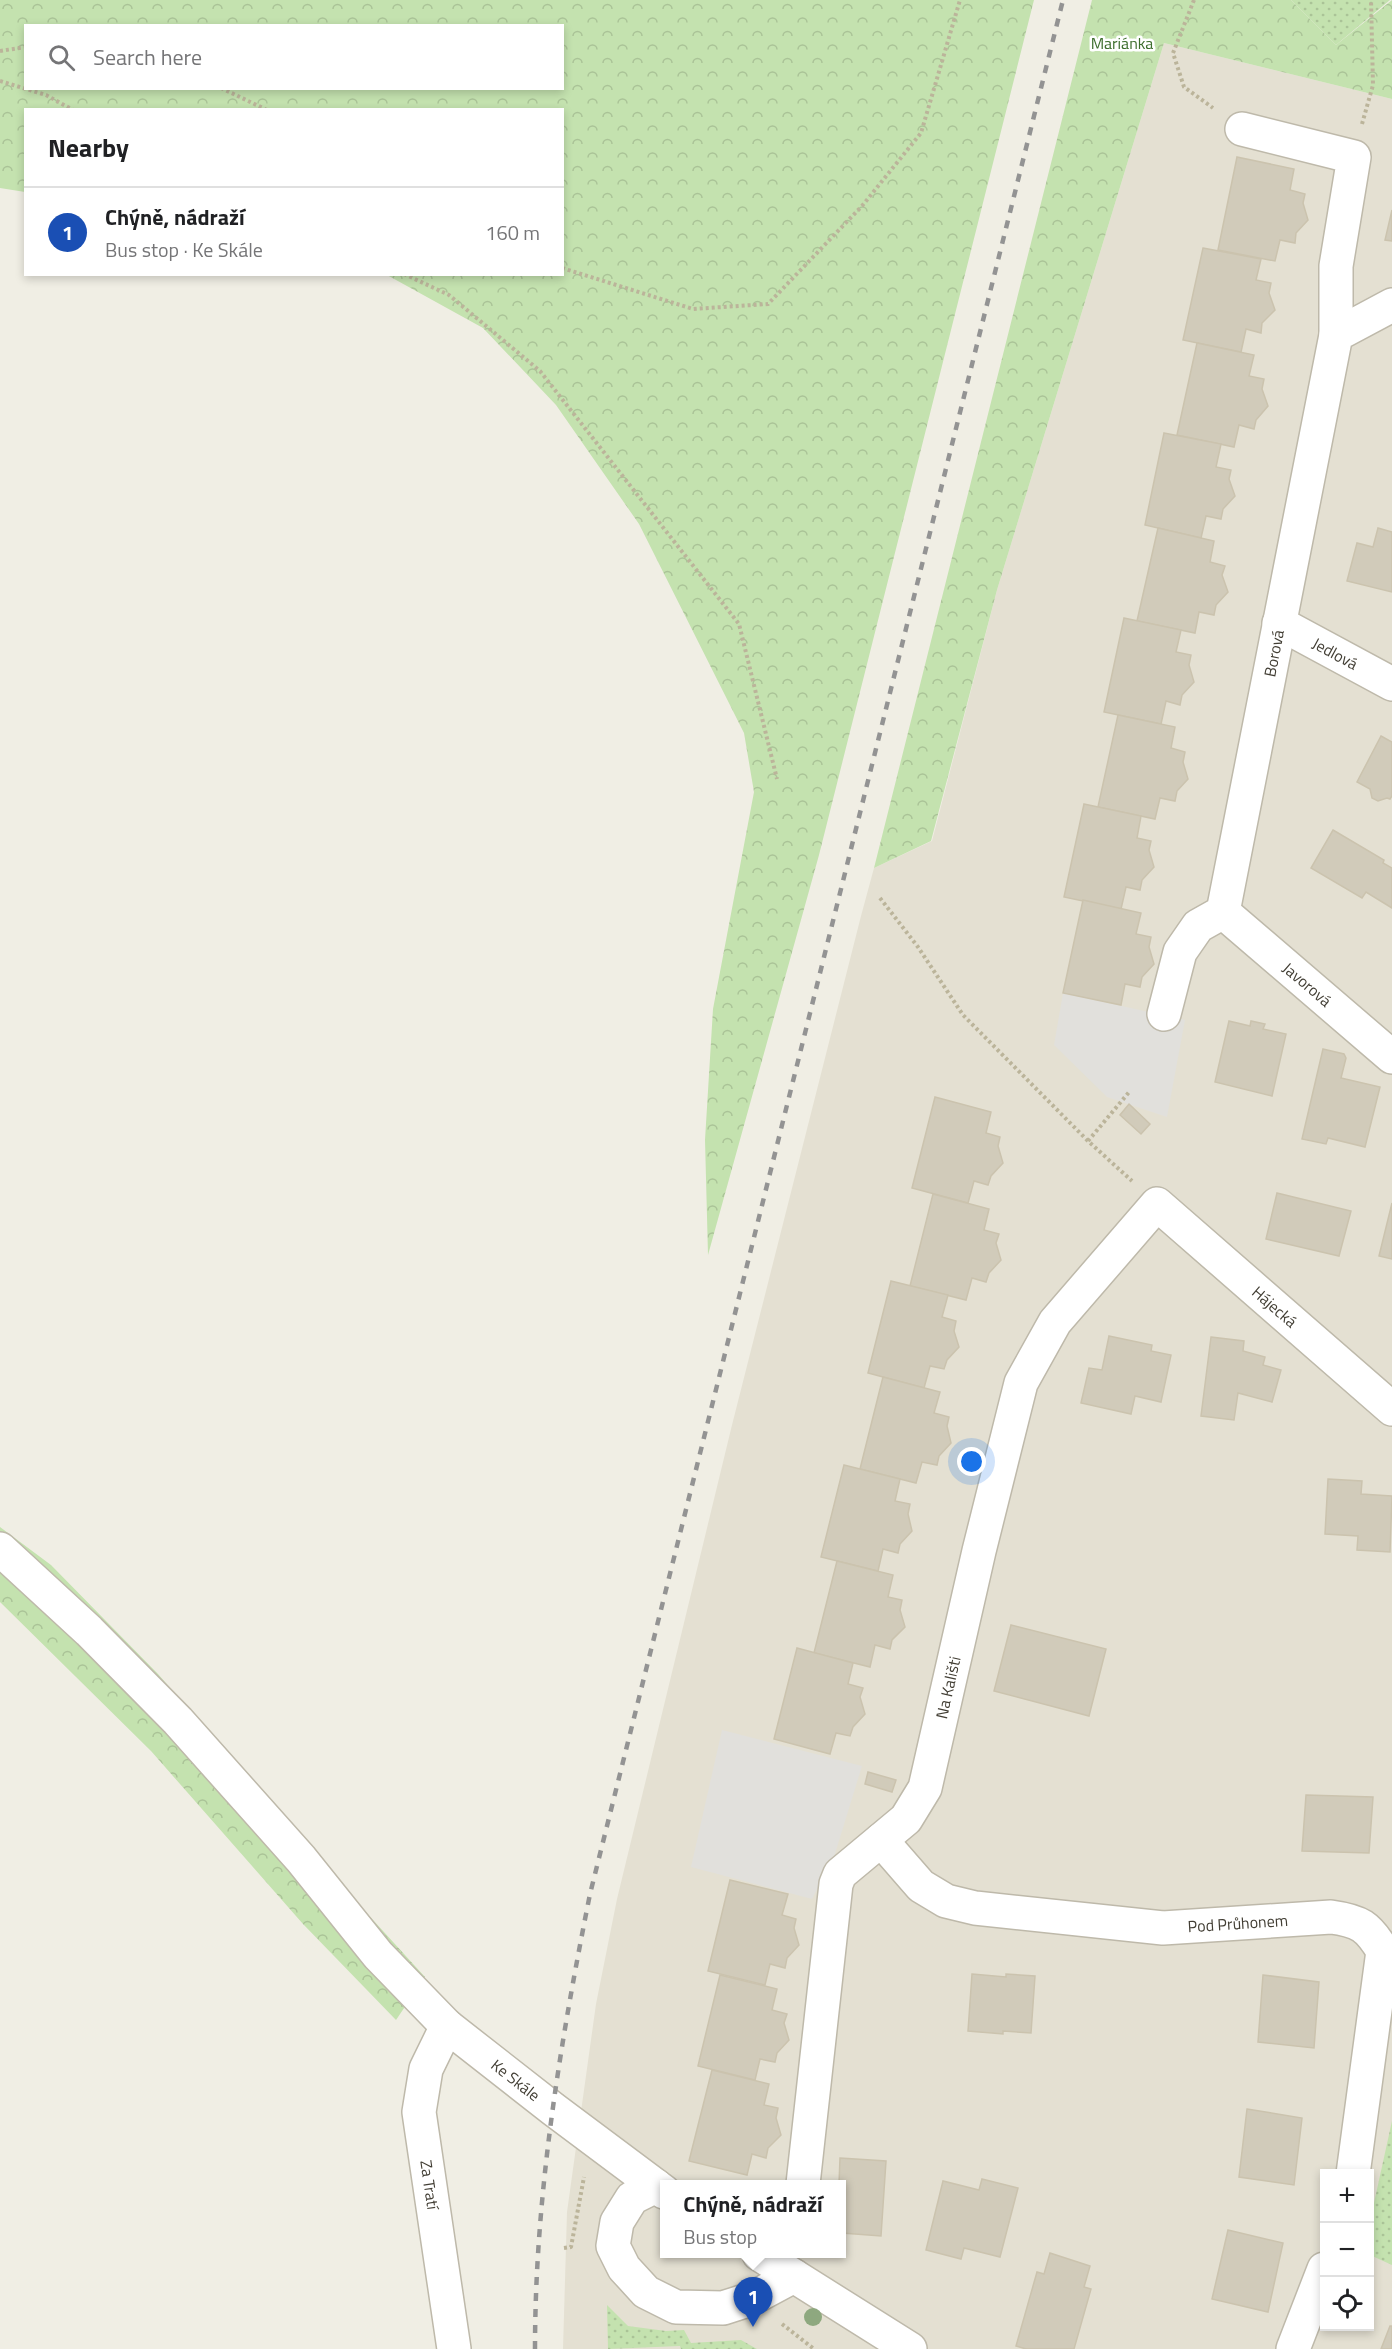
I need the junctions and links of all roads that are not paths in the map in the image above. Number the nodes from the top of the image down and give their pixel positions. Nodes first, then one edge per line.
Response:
1 (1242, 129) road end
2 (1392, 305) edge
3 (1336, 335) junction
4 (1279, 623) junction
5 (1392, 684) edge
6 (1222, 912) junction
7 (1164, 1014) dead end
8 (1392, 1057) edge
9 (1157, 1204) joint
10 (1392, 1409) edge
11 (0, 1549) edge
12 (881, 1840) junction
13 (447, 2026) junction
14 (1354, 2169) edge
15 (803, 2180) edge
16 (660, 2189) edge
17 (774, 2258) edge
18 (795, 2265) edge
19 (1321, 2277) edge
20 (454, 2349) edge
21 (910, 2349) edge
22 (1293, 2349) edge

1 - 3 street, Borová
2 - 3 street
3 - 4 street, Borová
4 - 5 street, Jedlová
4 - 6 street, Borová
6 - 7 street
6 - 8 street, Javorová
9 - 10 street, Hájecká
9 - 12 street, Na Kališti
11 - 13 street, Ke Skále
12 - 14 street, Pod Průhonem
12 - 15 street, Na Kališti
13 - 16 street, Ke Skále
13 - 20 street, Za Tratí
16 - 18 street
17 - 18 street
18 - 21 street
19 - 22 street

